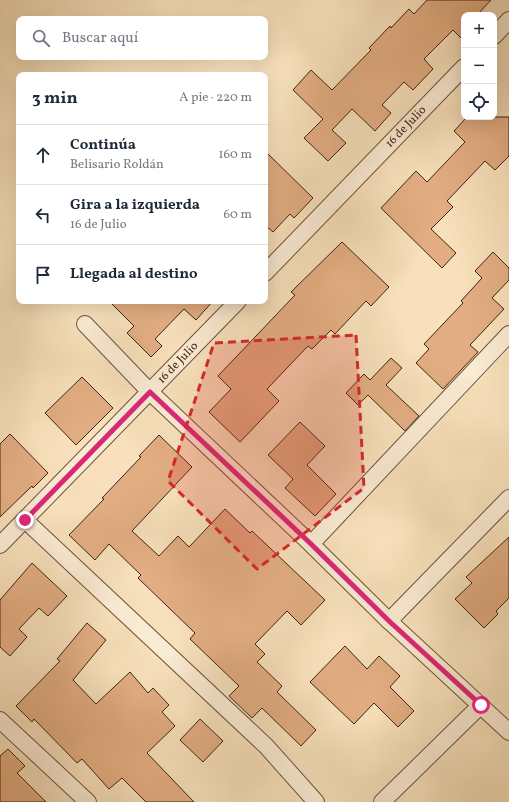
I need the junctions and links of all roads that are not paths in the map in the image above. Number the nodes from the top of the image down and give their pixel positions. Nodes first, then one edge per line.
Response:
1 (509, 20) edge
2 (497, 33) edge
3 (461, 70) edge
4 (268, 270) edge
5 (235, 304) edge
6 (85, 324) dead end
7 (509, 334) edge
8 (150, 392) junction
9 (509, 498) edge
10 (25, 520) junction
11 (311, 544) junction
12 (0, 546) edge
13 (389, 621) junction
14 (481, 705) junction
15 (0, 720) edge
16 (509, 732) edge
17 (88, 802) edge
18 (316, 802) edge
19 (382, 802) edge

1 - 2 street
3 - 4 street, 16 de Julio
5 - 8 street, 16 de Julio
6 - 8 street
7 - 11 street
8 - 10 street, 16 de Julio
8 - 11 street
9 - 13 street
10 - 12 street, 16 de Julio
10 - 18 street
11 - 13 street
13 - 14 street
14 - 16 street
14 - 19 street
15 - 17 street

